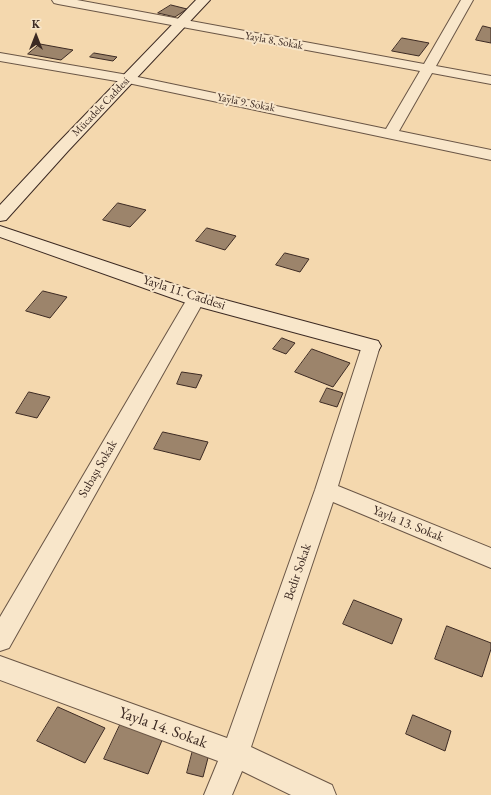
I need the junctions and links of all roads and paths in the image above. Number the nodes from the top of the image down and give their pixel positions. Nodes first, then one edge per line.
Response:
1 (58, 0) edge
2 (203, 0) edge
3 (467, 0) edge
4 (180, 23) junction
5 (0, 57) edge
6 (427, 68) junction
7 (128, 79) junction
8 (491, 80) edge
9 (391, 133) junction
10 (491, 155) edge
11 (0, 216) edge
12 (0, 231) edge
13 (196, 298) junction
14 (371, 346) joint
15 (326, 490) junction
16 (491, 558) edge
17 (0, 640) edge
18 (0, 668) edge
19 (235, 754) junction
20 (218, 795) edge
21 (322, 795) edge

1 - 4 street, Yayla 8. Sokak
2 - 4 street, Mücadele Caddesi
3 - 6 street
4 - 6 street, Yayla 8. Sokak
4 - 7 street, Mücadele Caddesi
5 - 7 street, Yayla 9. Sokak
6 - 8 street, Yayla 8. Sokak
6 - 9 street
7 - 9 street, Yayla 9. Sokak
7 - 11 street, Mücadele Caddesi
9 - 10 street, Yayla 9. Sokak
12 - 13 street, Yayla 11. Caddesi
13 - 14 street, Yayla 11. Caddesi
13 - 17 street, Subaşı Sokak
14 - 15 street, Bedir Sokak
15 - 16 street, Yayla 13. Sokak
15 - 19 street, Bedir Sokak
18 - 19 street, Yayla 14. Sokak
19 - 20 street, Bedir Sokak
19 - 21 street, Yayla 14. Sokak

